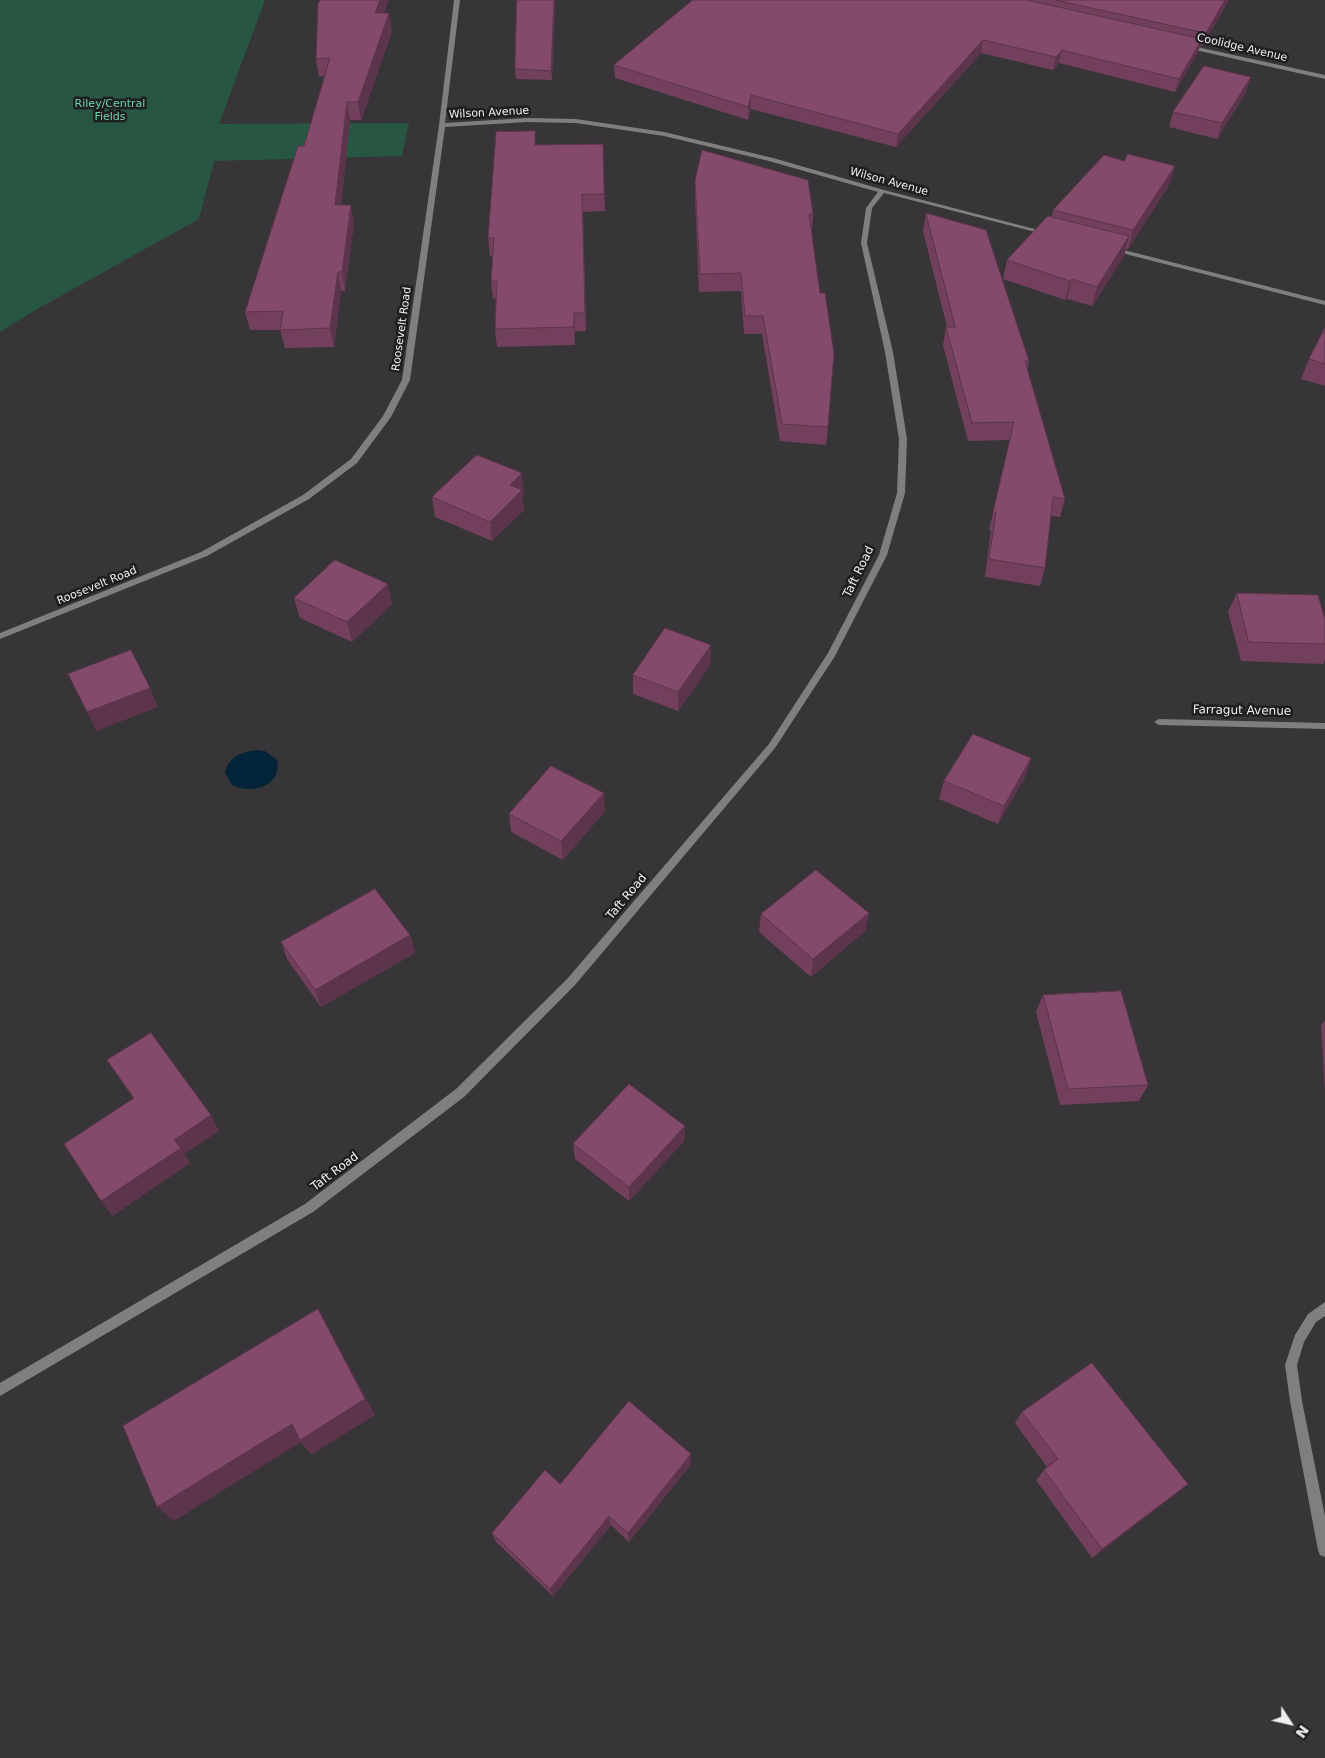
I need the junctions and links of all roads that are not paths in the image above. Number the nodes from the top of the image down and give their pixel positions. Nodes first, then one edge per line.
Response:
1 (457, 0) edge
2 (1181, 45) edge
3 (1325, 77) edge
4 (442, 125) junction
5 (882, 191) junction
6 (1053, 234) edge
7 (1100, 246) edge
8 (1325, 303) edge
9 (0, 636) edge
10 (1159, 722) dead end
11 (1325, 726) edge
12 (1325, 1308) edge
13 (0, 1390) edge
14 (1325, 1550) edge

1 - 4 street, Roosevelt Road
2 - 3 street, Coolidge Avenue
4 - 5 street, Wilson Avenue
4 - 9 street, Roosevelt Road
5 - 6 street, Wilson Avenue
5 - 13 street, Taft Road
7 - 8 street
10 - 11 street, Farragut Avenue
12 - 14 street

